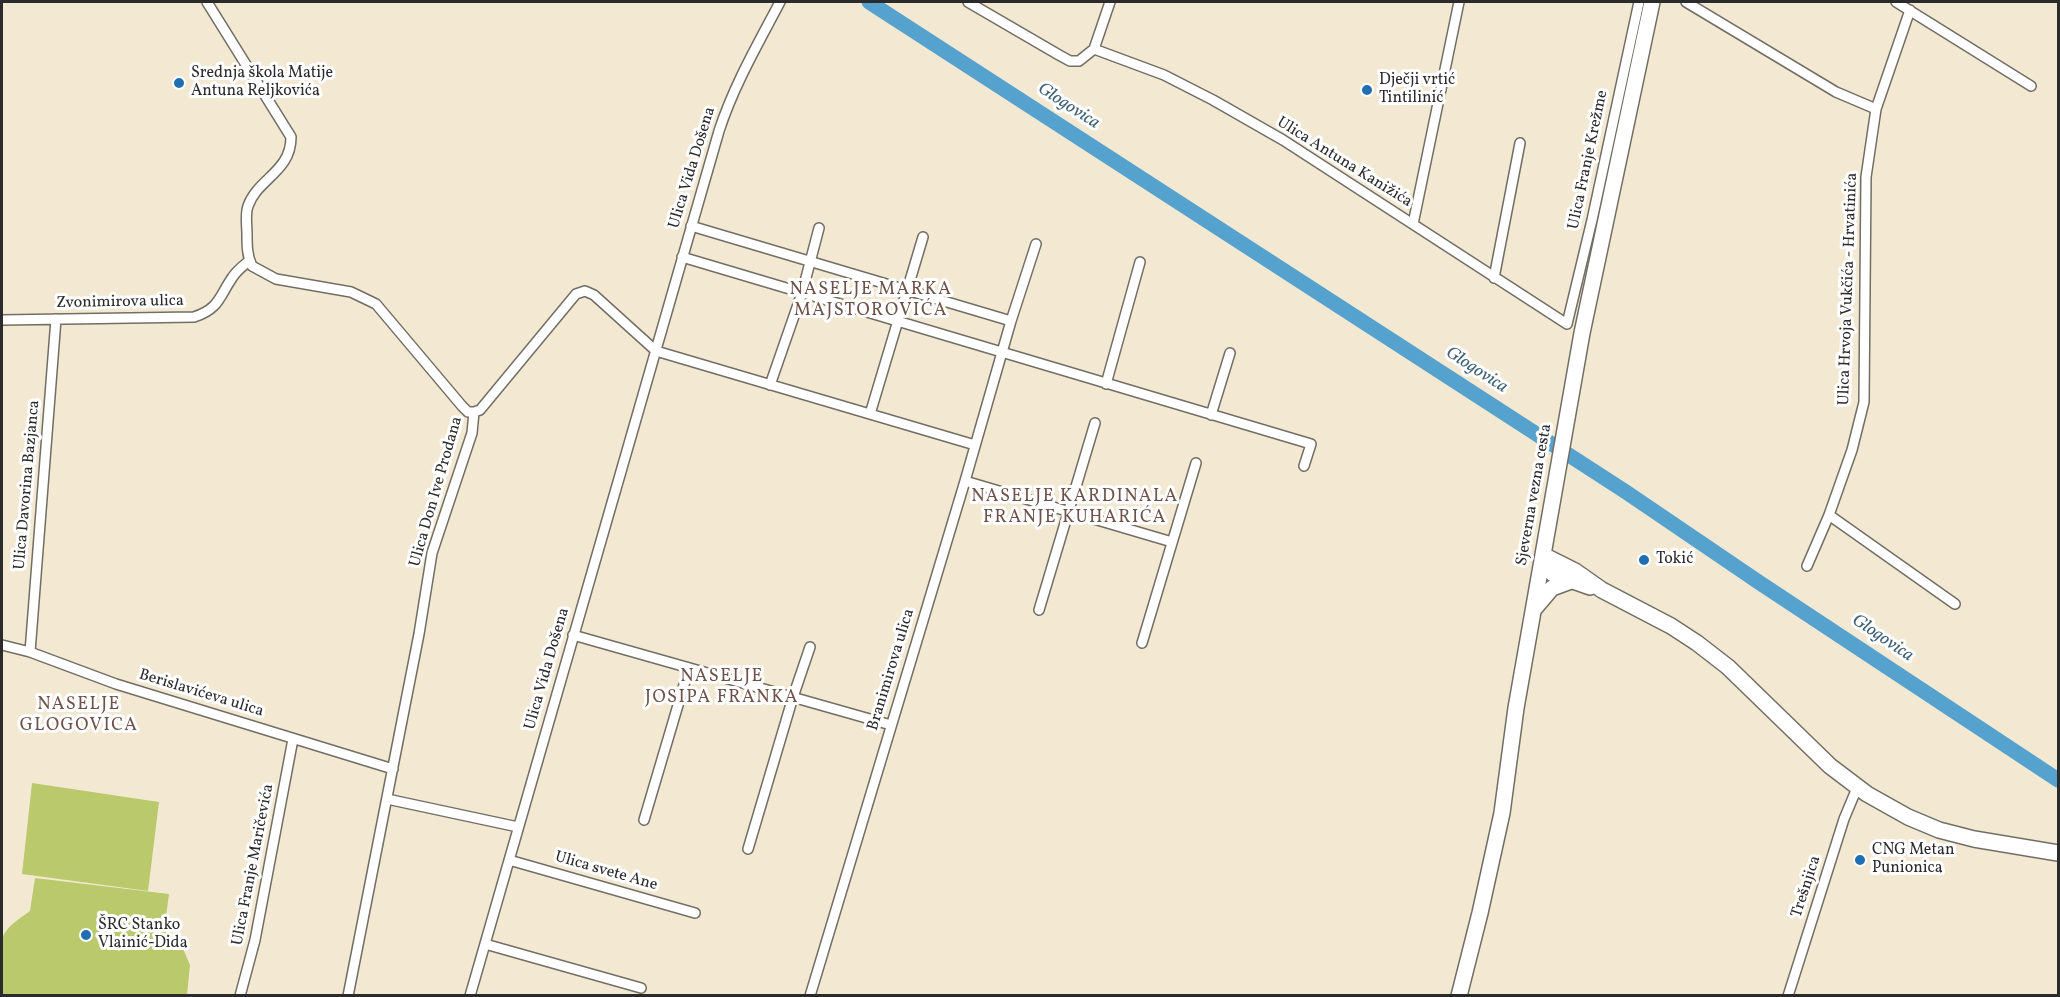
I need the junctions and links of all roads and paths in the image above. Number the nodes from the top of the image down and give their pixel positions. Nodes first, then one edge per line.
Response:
1 (207, 2) edge
2 (780, 2) edge
3 (968, 2) edge
4 (1110, 2) edge
5 (1458, 2) edge
6 (1639, 2) edge
7 (1652, 2) edge
8 (1686, 2) edge
9 (1896, 2) edge
10 (1910, 10) junction
11 (1094, 49) junction
12 (2031, 86) dead end
13 (1876, 109) junction
14 (1520, 143) dead end
15 (1598, 222) junction
16 (1413, 224) junction
17 (691, 226) junction
18 (819, 228) dead end
19 (923, 237) dead end
20 (1036, 244) dead end
21 (682, 257) junction
22 (249, 261) junction
23 (810, 261) junction
24 (1140, 262) dead end
25 (1494, 278) junction
26 (907, 290) junction
27 (802, 293) junction
28 (56, 319) junction
29 (2, 320) edge
30 (1011, 321) junction
31 (897, 322) junction
32 (1567, 324) joint
33 (656, 351) junction
34 (1002, 353) junction
35 (1230, 353) dead end
36 (1106, 384) junction
37 (770, 385) junction
38 (474, 412) junction
39 (870, 414) junction
40 (1211, 415) junction
41 (1095, 423) dead end
42 (975, 445) junction
43 (1196, 463) dead end
44 (1304, 466) dead end
45 (965, 481) junction
46 (1068, 511) junction
47 (1829, 515) junction
48 (1172, 542) junction
49 (1542, 559) junction
50 (1807, 566) dead end
51 (1571, 581) junction
52 (1602, 590) junction
53 (1955, 604) dead end
54 (1039, 610) dead end
55 (1533, 613) junction
56 (573, 635) junction
57 (1142, 643) dead end
58 (2, 645) edge
59 (810, 647) dead end
60 (30, 652) junction
61 (689, 668) junction
62 (793, 697) junction
63 (891, 726) junction
64 (293, 739) junction
65 (393, 770) junction
66 (1857, 788) junction
67 (387, 799) junction
68 (644, 820) dead end
69 (518, 827) junction
70 (748, 849) dead end
71 (2058, 853) edge
72 (509, 860) junction
73 (695, 913) dead end
74 (485, 944) junction
75 (640, 988) dead end
76 (240, 996) edge
77 (348, 996) edge
78 (470, 996) edge
79 (810, 996) edge
80 (1459, 996) edge
81 (1788, 996) edge

1 - 22 street
2 - 17 street, Ulica Vida Došena
3 - 11 street
4 - 11 street
5 - 16 street
6 - 15 street, Ulica Franje Krežme
7 - 15 main road, Sjeverna vezna cesta
8 - 13 street
9 - 10 street
10 - 12 street
10 - 13 street, Ulica Hrvoja Vukčića - Hrvatinića
11 - 16 street, Ulica Antuna Kanižića
13 - 47 street, Ulica Hrvoja Vukčića - Hrvatinića
14 - 25 street
15 - 32 street, Ulica Franje Krežme
15 - 49 main road, Sjeverna vezna cesta
16 - 25 street, Ulica Antuna Kanižića
17 - 21 street, Ulica Vida Došena
17 - 23 street
18 - 23 street
19 - 26 street
20 - 30 street, Branimirova ulica
21 - 27 street
21 - 33 street, Ulica Vida Došena
22 - 28 street, Zvonimirova ulica
22 - 38 street
23 - 26 street
23 - 27 street
24 - 36 street
25 - 32 street, Ulica Antuna Kanižića
26 - 30 street
26 - 31 street
27 - 31 street
27 - 37 street
28 - 29 street, Zvonimirova ulica
28 - 60 street, Ulica Davorina Bazjanca
30 - 34 street, Branimirova ulica
31 - 34 street
31 - 39 street
33 - 37 street
33 - 38 street, Ulica Don Ive Prodana
33 - 56 street, Ulica Vida Došena
34 - 36 street
34 - 42 street, Branimirova ulica
35 - 40 street
36 - 40 street
37 - 39 street
38 - 65 street, Ulica Don Ive Prodana
39 - 42 street
40 - 44 street
41 - 46 street
42 - 45 street, Branimirova ulica
43 - 48 street
45 - 46 street
45 - 63 street, Branimirova ulica
46 - 48 street
46 - 54 street
47 - 50 street, Ulica Hrvoja Vukčića - Hrvatinića
47 - 53 street
48 - 57 street
49 - 51 main road
49 - 52 main road
49 - 55 main road, Sjeverna vezna cesta
51 - 52 main road
51 - 55 main road
52 - 66 main road
55 - 80 main road, Sjeverna vezna cesta
56 - 61 street
56 - 69 street, Ulica Vida Došena
58 - 60 street, Berislavićeva ulica
59 - 62 street
60 - 64 street, Berislavićeva ulica
61 - 62 street
61 - 68 street
62 - 63 street
62 - 70 street
63 - 79 street, Branimirova ulica
64 - 65 street, Berislavićeva ulica
64 - 76 street, Ulica Franje Maričevića
65 - 67 street, Ulica Don Ive Prodana
66 - 71 main road
66 - 81 street, Trešnjica
67 - 69 street
67 - 77 street, Ulica Don Ive Prodana
69 - 72 street, Ulica Vida Došena
72 - 73 street, Ulica svete Ane
72 - 74 street, Ulica Vida Došena
74 - 75 street
74 - 78 street, Ulica Vida Došena

